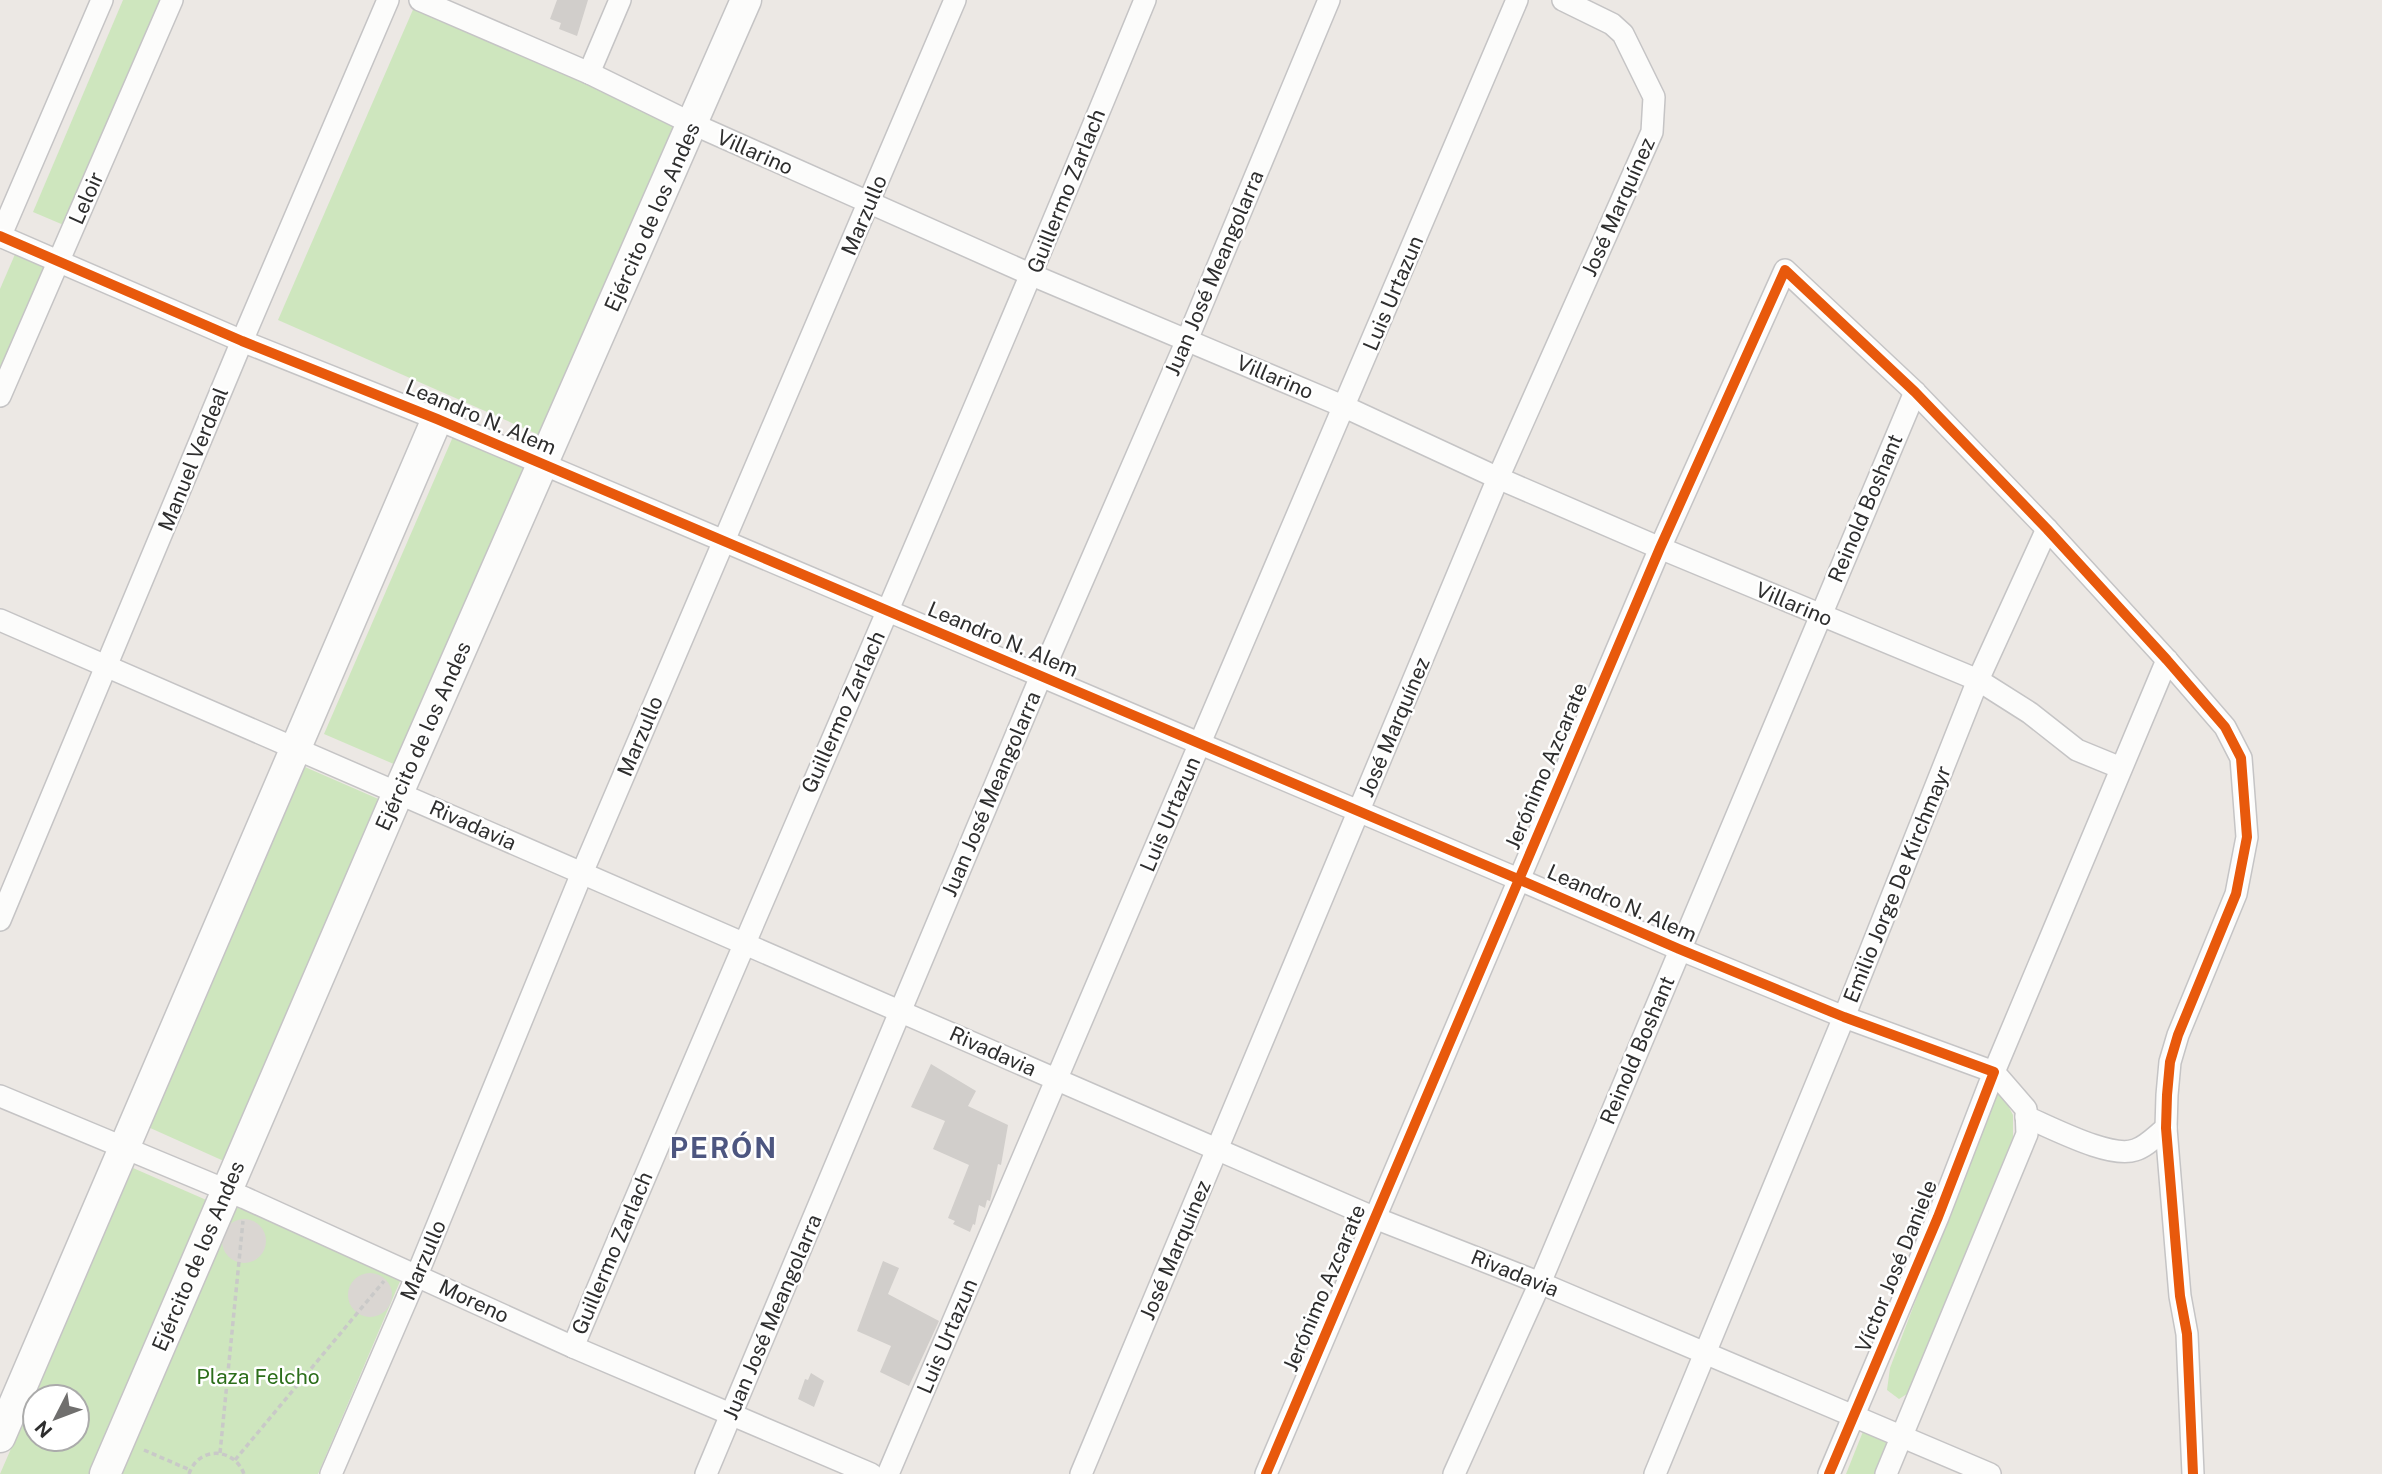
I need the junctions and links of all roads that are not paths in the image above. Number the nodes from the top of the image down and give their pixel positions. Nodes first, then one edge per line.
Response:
1 (103, 0) edge
2 (172, 0) edge
3 (388, 0) edge
4 (420, 0) edge
5 (620, 0) edge
6 (746, 0) edge
7 (955, 0) edge
8 (1145, 0) edge
9 (1329, 0) edge
10 (1517, 0) edge
11 (1563, 0) edge
12 (589, 73) junction
13 (693, 124) junction
14 (869, 202) junction
15 (0, 236) edge
16 (58, 262) junction
17 (1032, 275) junction
18 (1187, 340) junction
19 (242, 341) junction
20 (1915, 392) junction
21 (0, 396) edge
22 (1345, 407) junction
23 (437, 419) junction
24 (542, 463) junction
25 (1498, 478) junction
26 (2047, 529) junction
27 (724, 541) junction
28 (1660, 548) junction
29 (888, 610) junction
30 (1820, 615) junction
31 (0, 620) edge
32 (2168, 660) junction
33 (107, 666) junction
34 (1041, 676) junction
35 (1978, 680) junction
36 (1200, 744) junction
37 (295, 748) junction
38 (2121, 768) junction
39 (398, 793) junction
40 (1359, 811) junction
41 (582, 873) junction
42 (1518, 879) junction
43 (0, 920) edge
44 (743, 943) junction
45 (1679, 949) junction
46 (900, 1010) junction
47 (1844, 1017) junction
48 (1994, 1072) junction
49 (1057, 1079) junction
50 (0, 1096) edge
51 (2026, 1117) junction
52 (2166, 1128) junction
53 (123, 1147) junction
54 (1217, 1149) junction
55 (236, 1194) junction
56 (1375, 1218) junction
57 (417, 1275) junction
58 (1540, 1283) junction
59 (573, 1347) junction
60 (1704, 1353) junction
61 (731, 1415) junction
62 (1855, 1416) junction
63 (1902, 1435) junction
64 (0, 1437) edge
65 (105, 1474) edge
66 (331, 1474) edge
67 (706, 1474) edge
68 (871, 1474) edge
69 (888, 1474) edge
70 (1081, 1474) edge
71 (1266, 1474) edge
72 (1454, 1474) edge
73 (1655, 1474) edge
74 (1829, 1474) edge
75 (1886, 1474) edge
76 (1990, 1474) edge
77 (2193, 1474) edge

1 - 15 street
2 - 16 street, Leloir
3 - 19 street, Manuel Verdeal
4 - 12 street, Villarino
5 - 12 street
6 - 13 street, Ejército de los Andes
7 - 14 street, Marzullo
8 - 17 street, Guillermo Zarlach
9 - 18 street, Juan José Meangolarra
10 - 22 street, Luis Urtazun
11 - 25 street, José Marquínez
12 - 13 street, Villarino
13 - 14 street, Villarino
13 - 24 street, Ejército de los Andes
14 - 17 street, Villarino
14 - 27 street, Marzullo
15 - 16 street, Leandro N. Alem
16 - 19 street, Leandro N. Alem
16 - 21 street, Leloir
17 - 18 street, Villarino
17 - 29 street, Guillermo Zarlach
18 - 22 street, Villarino
18 - 34 street, Juan José Meangolarra
19 - 23 street, Leandro N. Alem
19 - 33 street, Manuel Verdeal
20 - 26 street
20 - 28 street, Jerónimo Azcarate
20 - 30 street, Reinold Boshant
22 - 25 street, Villarino
22 - 36 street, Luis Urtazun
23 - 24 street, Leandro N. Alem
23 - 37 street
24 - 27 street, Leandro N. Alem
24 - 39 street, Ejército de los Andes
25 - 28 street, Villarino
25 - 40 street, José Marquínez
26 - 32 street
26 - 35 street, Emilio Jorge De Kirchmayr
27 - 29 street, Leandro N. Alem
27 - 41 street, Marzullo
28 - 30 street, Villarino
28 - 42 street, Jerónimo Azcarate
29 - 34 street, Leandro N. Alem
29 - 44 street, Guillermo Zarlach
30 - 35 street, Villarino
30 - 45 street, Reinold Boshant
31 - 33 street, Rivadavia
32 - 38 street, Víctor José Daniele
32 - 52 street
33 - 37 street, Rivadavia
33 - 43 street, Manuel Verdeal
34 - 36 street, Leandro N. Alem
34 - 46 street, Juan José Meangolarra
35 - 38 street, Villarino
35 - 47 street, Emilio Jorge De Kirchmayr
36 - 40 street, Leandro N. Alem
36 - 49 street, Luis Urtazun
37 - 39 street, Rivadavia
37 - 53 street
38 - 48 street, Víctor José Daniele
39 - 41 street, Rivadavia
39 - 55 street, Ejército de los Andes
40 - 42 street, Leandro N. Alem
40 - 54 street, José Marquínez
41 - 44 street, Rivadavia
41 - 57 street, Marzullo
42 - 45 street, Leandro N. Alem
42 - 56 street, Jerónimo Azcarate
44 - 46 street, Rivadavia
44 - 59 street, Guillermo Zarlach
45 - 47 street, Leandro N. Alem
45 - 58 street, Reinold Boshant
46 - 49 street, Rivadavia
46 - 61 street, Juan José Meangolarra
47 - 48 street, Leandro N. Alem
47 - 60 street, Emilio Jorge De Kirchmayr
48 - 51 street
48 - 62 street, Víctor José Daniele
49 - 54 street, Rivadavia
49 - 69 street, Luis Urtazun
50 - 53 street, Moreno
51 - 52 street
51 - 63 street
52 - 77 street
53 - 55 street, Moreno
53 - 64 street
54 - 56 street, Rivadavia
54 - 70 street, José Marquínez
55 - 57 street, Moreno
55 - 65 street, Ejército de los Andes
56 - 58 street, Rivadavia
56 - 71 street, Jerónimo Azcarate
57 - 59 street, Moreno
57 - 66 street, Marzullo
58 - 60 street, Rivadavia
58 - 72 street, Reinold Boshant
59 - 61 street, Moreno
60 - 62 street, Rivadavia
60 - 73 street, Emilio Jorge De Kirchmayr
61 - 67 street, Juan José Meangolarra
61 - 68 street, Moreno
62 - 63 street, Rivadavia
62 - 74 street, Víctor José Daniele
63 - 75 street
63 - 76 street, Rivadavia

